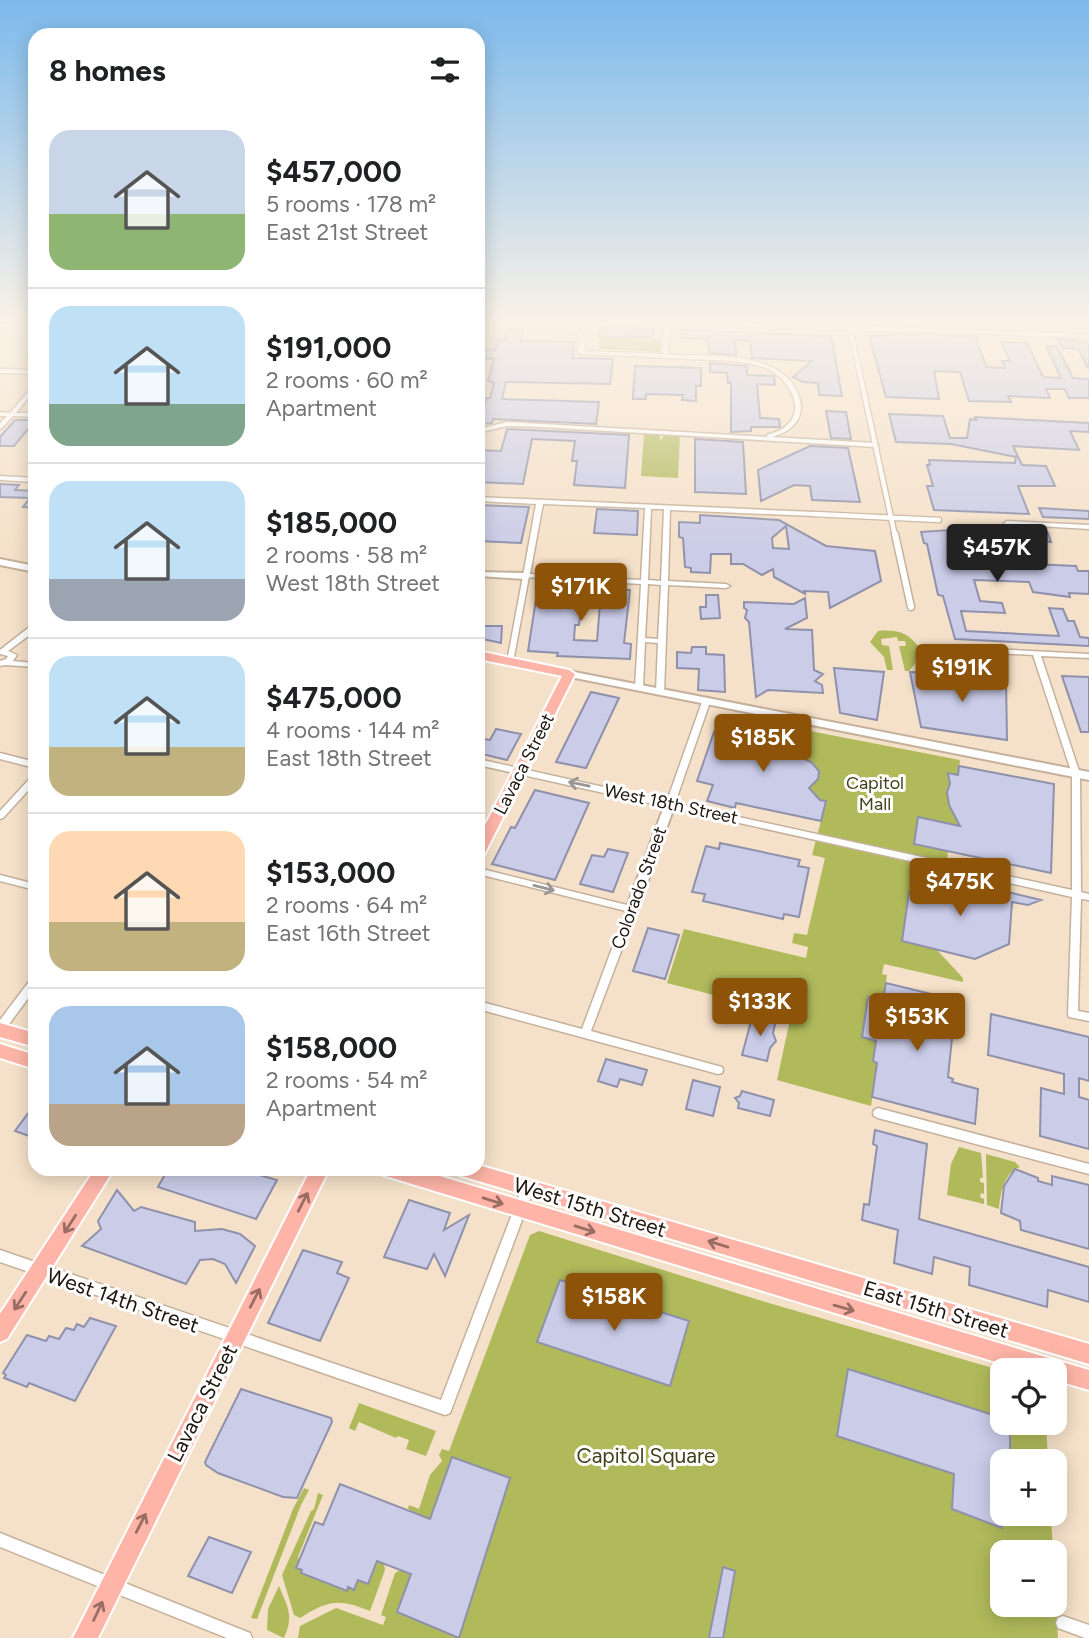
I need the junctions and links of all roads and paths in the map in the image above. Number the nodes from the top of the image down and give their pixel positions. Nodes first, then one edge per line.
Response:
1 (23, 400) edge
2 (796, 400) edge
3 (866, 400) edge
4 (0, 414) edge
5 (11, 414) junction
6 (28, 415) edge
7 (0, 427) edge
8 (485, 429) edge
9 (753, 436) junction
10 (875, 445) junction
11 (0, 478) edge
12 (28, 480) edge
13 (485, 499) edge
14 (540, 502) junction
15 (648, 507) junction
16 (667, 508) junction
17 (814, 514) joint
18 (890, 517) junction
19 (939, 520) dead end
20 (1007, 523) dead end
21 (1089, 527) edge
22 (0, 562) edge
23 (28, 568) edge
24 (485, 574) edge
25 (526, 576) junction
26 (644, 582) junction
27 (665, 583) junction
28 (726, 586) dead end
29 (911, 607) dead end
30 (642, 627) junction
31 (662, 628) junction
32 (28, 634) edge
33 (641, 640) junction
34 (20, 641) junction
35 (662, 641) junction
36 (956, 649) dead end
37 (1, 652) edge
38 (1036, 653) junction
39 (13, 655) junction
40 (1089, 656) edge
41 (485, 657) edge
42 (28, 662) edge
43 (510, 662) junction
44 (2, 664) edge
45 (28, 664) edge
46 (569, 674) junction
47 (639, 688) junction
48 (660, 692) junction
49 (706, 702) junction
50 (0, 756) edge
51 (28, 763) edge
52 (485, 764) edge
53 (520, 772) junction
54 (1083, 775) edge
55 (28, 786) edge
56 (670, 804) junction
57 (0, 816) edge
58 (485, 840) edge
59 (485, 873) edge
60 (0, 878) edge
61 (28, 885) edge
62 (1077, 894) junction
63 (1089, 897) edge
64 (632, 909) junction
65 (28, 991) edge
66 (485, 1007) edge
67 (1089, 1017) edge
68 (0, 1029) edge
69 (585, 1034) junction
70 (28, 1038) edge
71 (0, 1051) edge
72 (28, 1060) edge
73 (718, 1070) dead end
74 (878, 1114) dead end
75 (1089, 1169) edge
76 (485, 1175) edge
77 (100, 1176) edge
78 (316, 1176) edge
79 (412, 1176) edge
80 (528, 1188) junction
81 (520, 1209) junction
82 (0, 1256) edge
83 (783, 1264) junction
84 (39, 1271) junction
85 (779, 1288) junction
86 (0, 1332) edge
87 (235, 1337) junction
88 (1067, 1348) junction
89 (1089, 1354) edge
90 (1015, 1358) edge
91 (1064, 1358) edge
92 (1067, 1373) edge
93 (1089, 1380) edge
94 (0, 1540) edge
95 (111, 1584) junction
96 (1063, 1623) dead end
97 (1089, 1632) edge
98 (85, 1638) edge
99 (245, 1638) edge

1 - 5 street
2 - 9 street
3 - 10 street
4 - 5 street
5 - 6 street
5 - 7 street
8 - 9 street
9 - 10 street
10 - 18 street
11 - 12 street
13 - 14 street
14 - 15 street
14 - 25 street
15 - 16 street
15 - 26 street
16 - 17 street
16 - 27 street
17 - 18 street
18 - 19 street
18 - 29 street
20 - 21 street
22 - 23 main road
24 - 25 street
25 - 26 street
25 - 43 street
26 - 27 street
26 - 30 street
27 - 28 street
27 - 31 street
30 - 31 street
30 - 33 street
31 - 35 street
32 - 34 street
33 - 35 street
33 - 47 street
34 - 37 street
34 - 39 street
35 - 48 street
36 - 38 street
37 - 39 street
38 - 40 street
38 - 54 street
39 - 42 street
39 - 44 street
41 - 43 main road
43 - 46 main road
44 - 45 street
46 - 47 main road
46 - 53 main road, Lavaca Street
47 - 48 main road
48 - 49 main road
49 - 54 main road
49 - 56 street, Colorado Street
50 - 51 street
52 - 53 street, West 18th Street
56 -> 53 street, West 18th Street
53 - 58 main road, Lavaca Street
54 - 62 street
55 - 57 street
56 - 62 street, West 18th Street
56 - 64 street, Colorado Street
59 -> 64 street
60 - 61 street
62 - 63 street, West 18th Street
62 - 67 street
64 - 69 street, Colorado Street
65 - 68 street
66 - 69 street
68 - 70 main road
69 - 73 street
71 - 72 main road
74 - 75 street
76 - 80 main road, West 15th Street
77 -> 84 main road
87 -> 78 main road, Lavaca Street
79 -> 81 main road, West 15th Street
80 - 81 street
83 -> 80 main road, West 15th Street
81 -> 85 main road, West 15th Street
81 - 87 street, West 14th Street
82 - 84 street, West 14th Street
83 - 85 street
83 - 88 main road, East 15th Street
84 -> 86 main road
84 - 87 street, West 14th Street
85 -> 90 main road, East 15th Street
95 -> 87 main road, Lavaca Street
88 - 89 main road, East 15th Street
88 - 91 street
92 - 93 main road, East 15th Street
94 - 95 street
98 -> 95 main road, Lavaca Street
95 - 99 street
96 - 97 street

